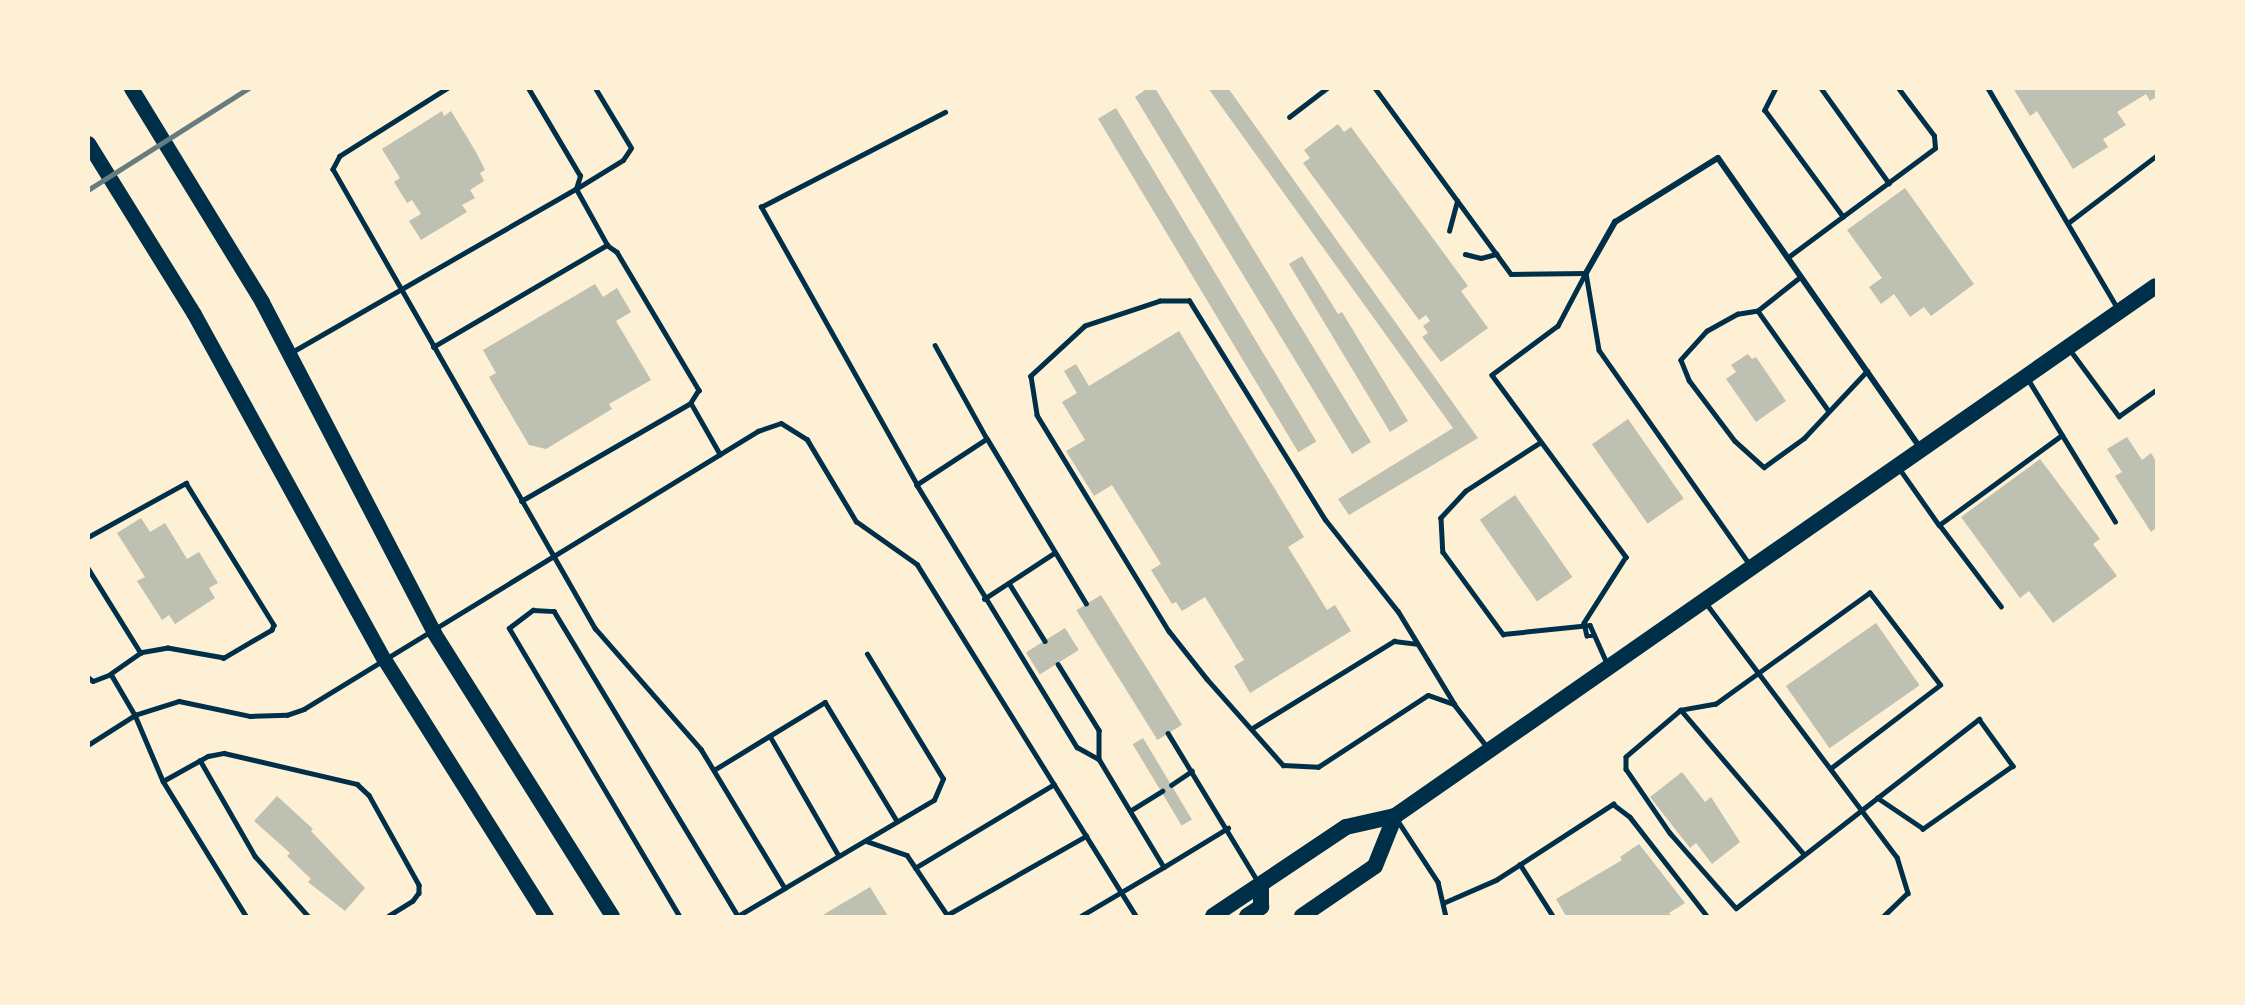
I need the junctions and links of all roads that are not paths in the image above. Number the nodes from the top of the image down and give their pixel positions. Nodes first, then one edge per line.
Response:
1 (131, 88) edge
2 (448, 88) edge
3 (528, 88) edge
4 (595, 88) edge
5 (1327, 88) edge
6 (1375, 88) edge
7 (1776, 88) edge
8 (1821, 88) edge
9 (1898, 88) edge
10 (1988, 88) edge
11 (945, 112) dead end
12 (1289, 117) dead end
13 (88, 143) edge
14 (2157, 156) edge
15 (1889, 183) junction
16 (576, 189) junction
17 (1457, 201) junction
18 (1843, 216) junction
19 (2068, 222) junction
20 (1449, 231) dead end
21 (607, 245) junction
22 (1466, 254) dead end
23 (1496, 254) junction
24 (1787, 258) junction
25 (1586, 273) junction
26 (1801, 277) junction
27 (2157, 286) edge
28 (400, 290) junction
29 (1758, 311) junction
30 (2120, 312) junction
31 (935, 345) dead end
32 (433, 347) junction
33 (2069, 348) junction
34 (290, 354) junction
35 (1867, 371) junction
36 (2026, 377) junction
37 (2157, 390) edge
38 (691, 403) junction
39 (1828, 410) junction
40 (2062, 435) junction
41 (987, 439) junction
42 (1540, 443) junction
43 (1921, 450) junction
44 (720, 454) junction
45 (1898, 467) junction
46 (917, 485) junction
47 (521, 501) junction
48 (2115, 521) dead end
49 (1939, 525) junction
50 (88, 537) edge
51 (1054, 554) junction
52 (554, 558) junction
53 (88, 568) edge
54 (1752, 568) junction
55 (1010, 583) junction
56 (984, 599) junction
57 (1704, 601) junction
58 (1086, 604) dead end
59 (2001, 607) dead end
60 (1584, 624) junction
61 (434, 633) junction
62 (1045, 641) dead end
63 (1417, 644) junction
64 (141, 653) junction
65 (867, 654) dead end
66 (384, 659) junction
67 (1058, 663) dead end
68 (1609, 667) junction
69 (1759, 673) junction
70 (111, 674) junction
71 (88, 677) edge
72 (1454, 704) junction
73 (1681, 710) junction
74 (135, 715) junction
75 (1251, 729) junction
76 (1168, 733) dead end
77 (770, 736) junction
78 (88, 745) edge
79 (1490, 750) junction
80 (1099, 759) junction
81 (200, 760) junction
82 (1831, 768) junction
83 (714, 770) junction
84 (1192, 771) junction
85 (163, 781) junction
86 (1054, 784) junction
87 (1171, 784) dead end
88 (1162, 791) dead end
89 (1877, 798) junction
90 (1863, 809) junction
91 (1130, 811) junction
92 (1395, 816) junction
93 (897, 821) junction
94 (1228, 828) junction
95 (1086, 836) junction
96 (866, 840) junction
97 (1804, 854) junction
98 (839, 856) junction
99 (1520, 864) junction
100 (1164, 867) junction
101 (915, 868) junction
102 (1261, 885) junction
103 (785, 888) junction
104 (1122, 892) junction
105 (1443, 903) junction
106 (246, 916) edge
107 (308, 916) edge
108 (389, 916) edge
109 (546, 916) edge
110 (612, 916) edge
111 (679, 916) edge
112 (948, 916) edge
113 (1081, 916) edge
114 (1136, 916) edge
115 (1213, 916) edge
116 (1247, 916) edge
117 (1302, 916) edge
118 (1446, 916) edge
119 (1553, 916) edge
120 (1707, 916) edge
121 (1884, 916) edge

1 - 34 main road
2 - 28 lane
3 - 16 lane
4 - 16 lane
5 - 12 lane
6 - 17 lane
7 - 18 lane
8 - 15 lane
9 - 15 lane
10 - 19 lane
11 - 46 lane
13 - 66 main road
14 - 19 lane
15 - 18 lane
16 - 21 lane
16 - 28 lane
17 - 20 lane
17 - 23 lane
18 - 24 lane
19 - 30 lane
21 - 32 lane
21 - 38 lane
22 - 23 lane
23 - 25 lane
24 - 25 street
24 - 26 street
25 - 42 lane
25 - 54 lane
26 - 29 lane
26 - 35 street
27 - 30 highway
28 - 32 lane
28 - 34 lane
29 - 39 lane
29 - 39 lane
30 - 33 highway
31 - 41 lane
32 - 47 lane
33 - 36 highway
33 - 37 lane
34 - 61 main road
35 - 39 lane
35 - 43 street
36 - 40 lane
36 - 43 highway
38 - 44 lane
38 - 47 lane
40 - 48 lane
40 - 49 lane
41 - 46 lane
41 - 51 lane
42 - 60 lane
42 - 60 lane
43 - 45 highway
44 - 52 lane
44 - 86 lane
45 - 49 lane
45 - 54 highway
46 - 56 lane
47 - 52 lane
49 - 59 lane
50 - 64 lane
51 - 55 lane
51 - 58 lane
52 - 61 lane
52 - 83 lane
53 - 64 lane
54 - 57 highway
55 - 56 lane
55 - 62 lane
56 - 80 lane
57 - 68 highway
57 - 69 lane
60 - 68 lane
61 - 66 lane
61 - 110 main road
63 - 72 lane
63 - 75 lane
63 - 75 lane
64 - 70 lane
65 - 93 lane
66 - 74 lane
66 - 109 main road
67 - 80 lane
68 - 79 highway
69 - 73 lane
69 - 82 lane
69 - 82 lane
70 - 71 lane
70 - 74 lane
72 - 75 lane
72 - 79 lane
73 - 97 lane
73 - 97 lane
74 - 78 lane
74 - 85 lane
76 - 84 lane
77 - 83 lane
77 - 93 lane
77 - 98 lane
79 - 92 highway
80 - 91 lane
81 - 85 lane
81 - 107 lane
81 - 108 lane
82 - 90 lane
83 - 103 lane
84 - 87 lane
84 - 94 lane
85 - 106 lane
86 - 95 lane
86 - 101 lane
88 - 91 lane
89 - 89 lane
89 - 90 lane
90 - 97 lane
90 - 121 lane
91 - 100 lane
92 - 102 highway
92 - 105 lane
92 - 117 highway
93 - 96 lane
94 - 100 lane
94 - 102 lane
95 - 104 lane
95 - 112 lane
96 - 98 lane
96 - 101 lane
98 - 103 lane
99 - 105 lane
99 - 119 lane
99 - 120 lane
100 - 104 lane
101 - 112 lane
102 - 115 highway
102 - 116 highway
103 - 111 lane
104 - 113 lane
104 - 114 lane
105 - 118 lane

